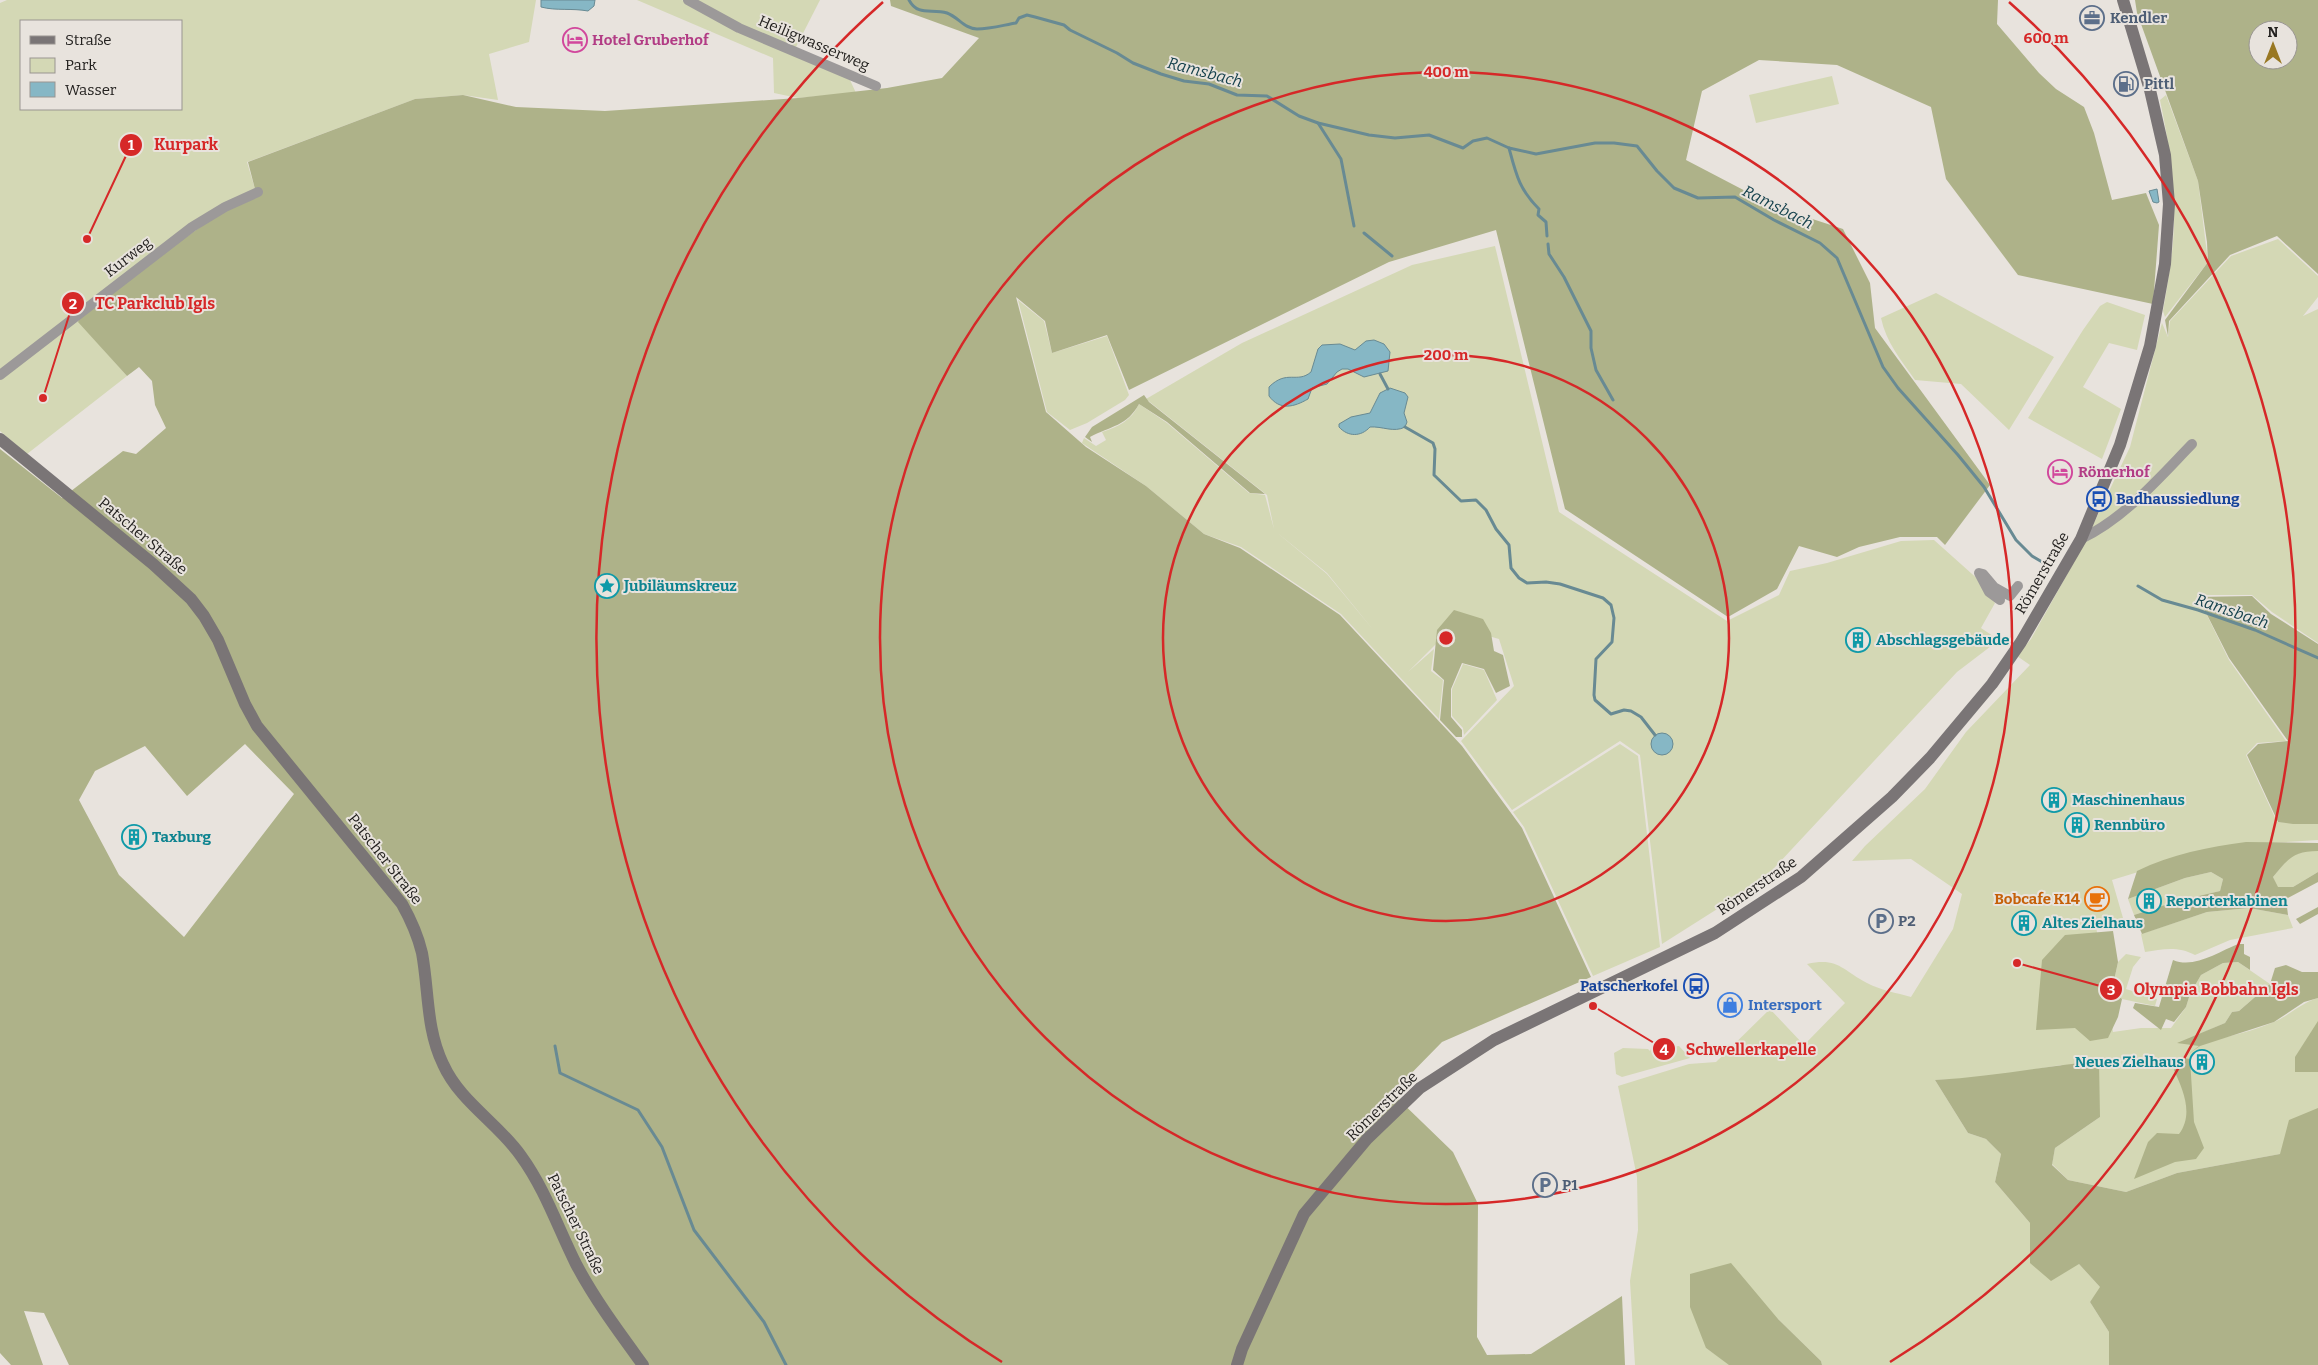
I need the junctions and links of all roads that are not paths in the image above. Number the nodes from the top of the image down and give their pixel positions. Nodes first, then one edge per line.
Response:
1 (688, 0) edge
2 (2123, 0) edge
3 (876, 86) dead end
4 (258, 192) dead end
5 (0, 375) edge
6 (0, 439) edge
7 (2192, 444) dead end
8 (2081, 539) junction
9 (2018, 586) dead end
10 (2000, 600) dead end
11 (643, 1365) edge
12 (1237, 1365) edge

1 - 3 street, Heiligwasserweg
2 - 8 main road, Römerstraße
4 - 5 street, Kurweg
6 - 11 main road, Patscher Straße
7 - 8 street
8 - 12 main road, Römerstraße
9 - 10 street

